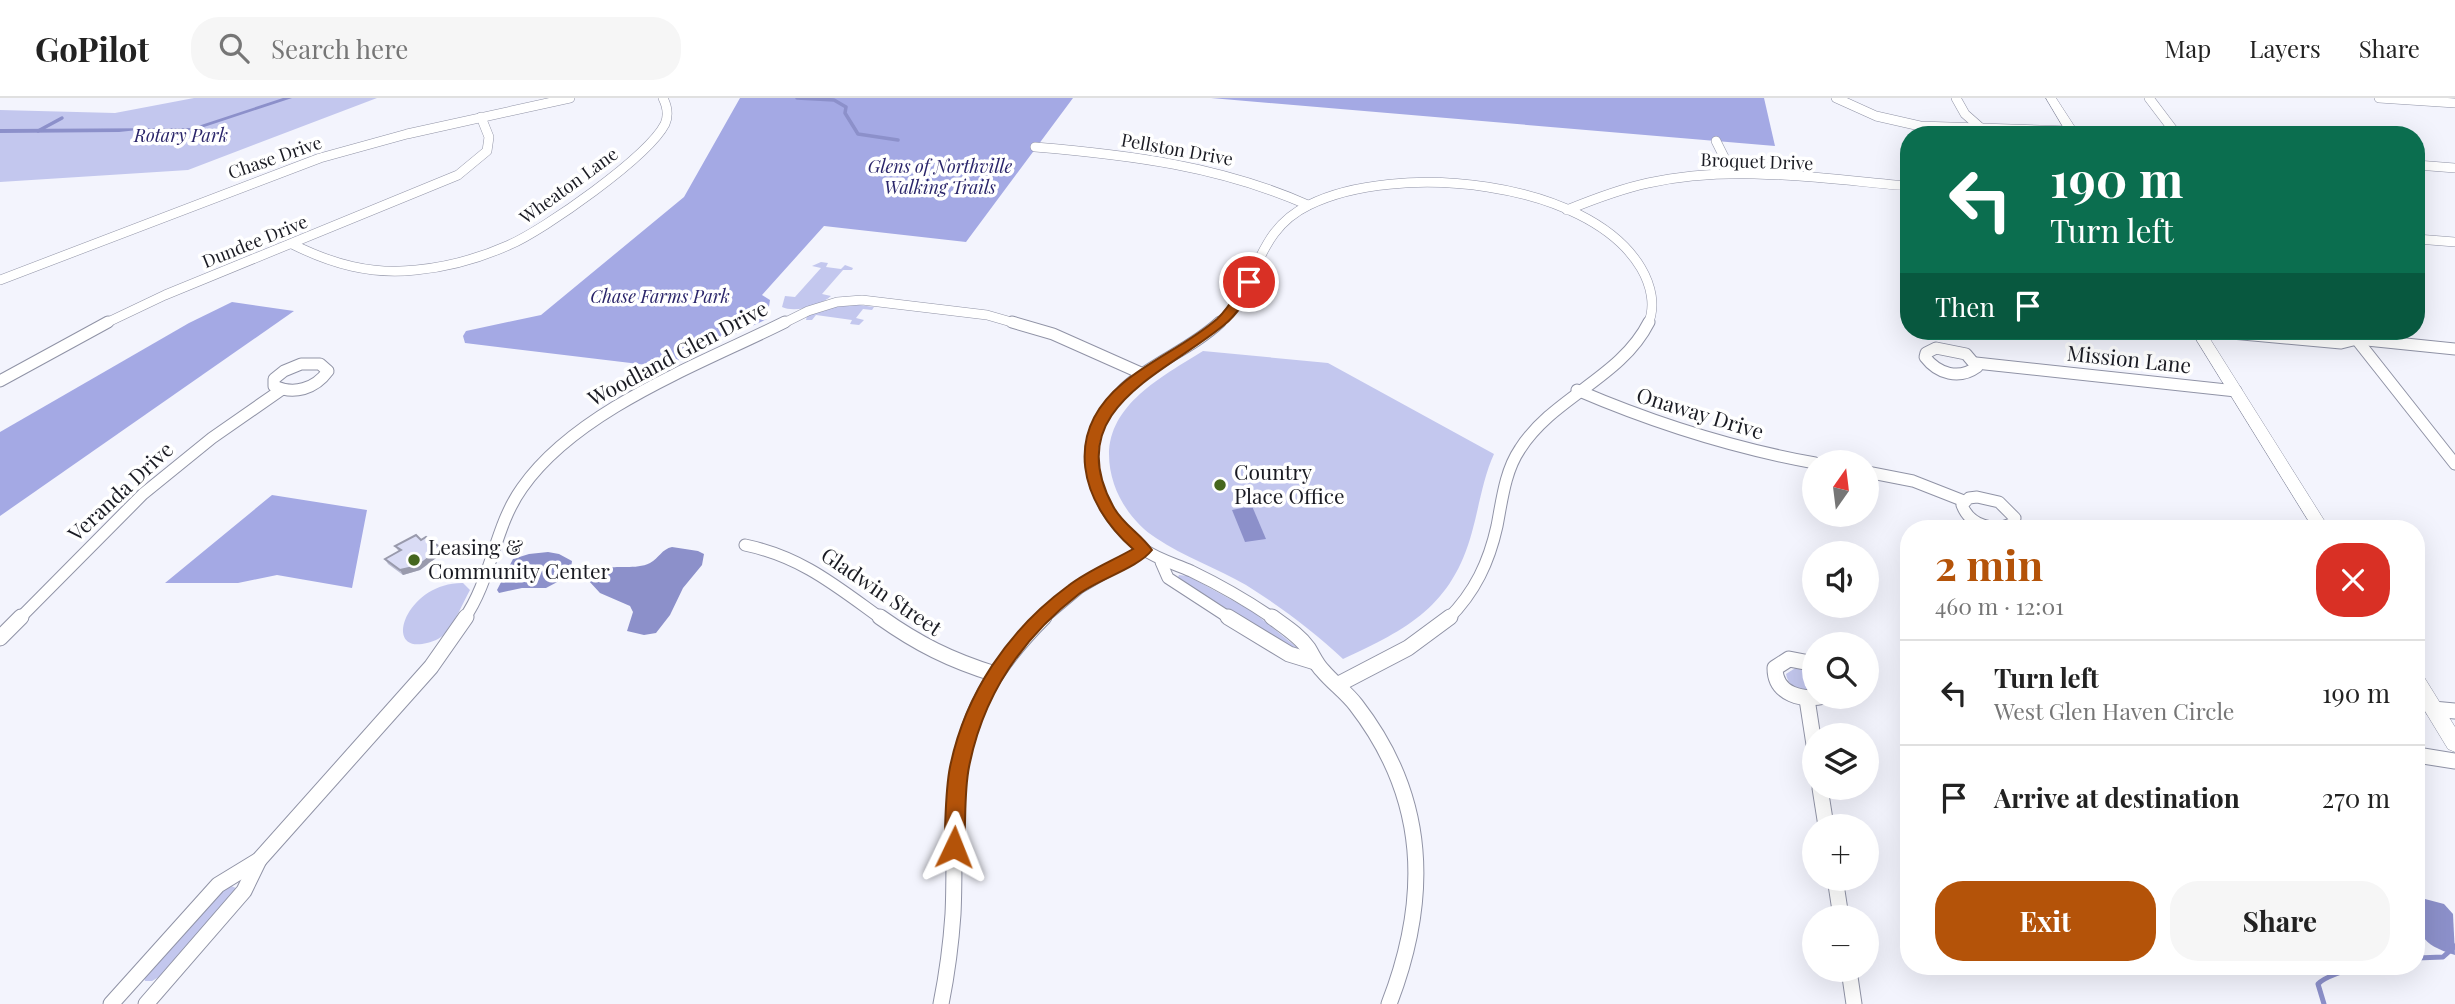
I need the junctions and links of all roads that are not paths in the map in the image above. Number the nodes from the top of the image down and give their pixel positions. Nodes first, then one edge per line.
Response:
1 (570, 98) edge
2 (663, 98) edge
3 (1836, 98) edge
4 (1956, 98) edge
5 (2051, 98) edge
6 (2149, 98) edge
7 (2379, 98) edge
8 (2455, 103) edge
9 (481, 117) junction
10 (1926, 126) edge
11 (1978, 126) edge
12 (2069, 126) edge
13 (2170, 126) edge
14 (1716, 141) dead end
15 (1035, 147) dead end
16 (2425, 165) edge
17 (2455, 167) edge
18 (1732, 173) junction
19 (1900, 185) edge
20 (1308, 205) junction
21 (1567, 210) junction
22 (2425, 240) edge
23 (2455, 242) edge
24 (292, 244) junction
25 (0, 280) edge
26 (2204, 340) edge
27 (2301, 340) edge
28 (2347, 340) edge
29 (2358, 340) edge
30 (2390, 340) edge
31 (2455, 349) edge
32 (1976, 363) dead end
33 (1143, 373) junction
34 (0, 381) edge
35 (281, 390) junction
36 (1577, 390) junction
37 (2236, 391) junction
38 (1802, 461) edge
39 (2455, 464) edge
40 (1880, 475) edge
41 (1965, 501) dead end
42 (2316, 520) edge
43 (744, 545) dead end
44 (1144, 550) junction
45 (1161, 562) junction
46 (0, 638) edge
47 (1802, 661) edge
48 (1315, 663) junction
49 (995, 674) junction
50 (1339, 684) junction
51 (2425, 696) edge
52 (1802, 698) edge
53 (2433, 709) junction
54 (2455, 712) edge
55 (2455, 744) edge
56 (2425, 756) edge
57 (2455, 761) edge
58 (259, 860) junction
59 (1851, 982) edge
60 (111, 1004) edge
61 (146, 1004) edge
62 (941, 1004) edge
63 (1390, 1004) edge
64 (1854, 1004) edge

1 - 9 street, Chase Drive
2 - 24 street, Wheaton Lane
3 - 10 street
4 - 11 street
5 - 12 street
6 - 13 street
7 - 8 street
9 - 24 street, Dundee Drive
9 - 25 street, Chase Drive
14 - 18 street
15 - 20 street, Pellston Drive
16 - 17 street
18 - 19 street, Broquet Drive
18 - 21 street, Broquet Drive
20 - 21 street
20 - 33 street
21 - 36 street
22 - 23 street
24 - 34 street, Dundee Drive
26 - 37 street
27 - 28 street
29 - 39 street
30 - 31 street
32 - 37 street, Mission Lane
33 - 44 street
33 - 58 street, Woodland Glen Drive
35 - 35 street, Veranda Drive
35 - 46 street, Veranda Drive
36 - 38 street, Onaway Drive
36 - 50 street
37 - 42 street
40 - 41 street
43 - 49 street, Gladwin Street
44 - 45 street
44 - 49 street
45 - 48 street
45 - 48 street
47 - 52 street
48 - 50 street
49 - 62 street
50 - 63 street
51 - 53 street
53 - 54 street
53 - 55 street
56 - 57 street
58 - 60 street, Woodland Glen Drive
58 - 61 street, Woodland Glen Drive
59 - 64 street

